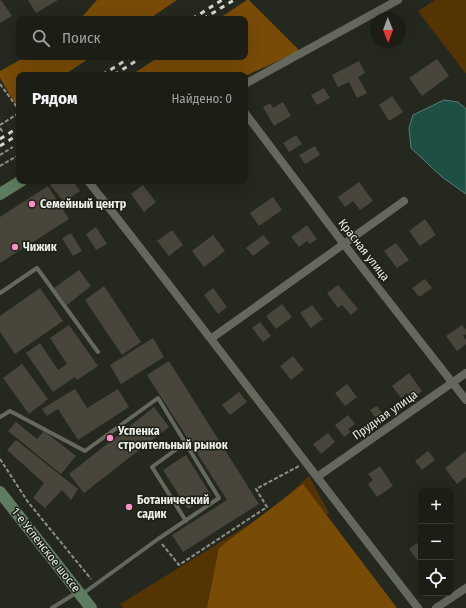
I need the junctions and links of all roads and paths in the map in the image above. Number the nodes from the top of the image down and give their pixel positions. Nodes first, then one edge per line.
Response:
1 (398, 0) edge
2 (248, 82) edge
3 (0, 84) edge
4 (16, 108) edge
5 (16, 114) edge
6 (248, 117) edge
7 (0, 125) edge
8 (0, 128) edge
9 (0, 132) edge
10 (13, 147) dead end
11 (0, 155) edge
12 (16, 157) edge
13 (0, 166) edge
14 (16, 184) edge
15 (90, 184) edge
16 (0, 194) edge
17 (404, 201) dead end
18 (343, 243) junction
19 (0, 292) edge
20 (212, 338) junction
21 (98, 352) dead end
22 (466, 373) edge
23 (452, 382) junction
24 (466, 400) edge
25 (0, 418) edge
26 (185, 442) junction
27 (0, 459) edge
28 (305, 463) junction
29 (317, 478) junction
30 (0, 492) edge
31 (186, 521) junction
32 (158, 539) junction
33 (95, 585) junction
34 (466, 588) edge
35 (80, 593) junction
36 (52, 608) edge
37 (91, 608) edge
38 (418, 608) edge
39 (436, 608) edge

1 - 2 street
3 - 4 path
5 - 7 path
6 - 18 street, Красная улица
8 - 9 path
10 - 11 path
12 - 13 path
14 - 16 main road
15 - 20 street
17 - 18 street
18 - 20 street
18 - 23 street, Красная улица
19 - 21 lane
20 - 28 street
22 - 23 street, Прудная улица
23 - 24 street, Красная улица
23 - 29 street, Прудная улица
25 - 26 lane
26 - 31 lane
26 - 31 lane
27 - 33 path
28 - 29 street
28 - 32 path
29 - 38 street
30 - 35 main road, 1-е Успенское шоссе
31 - 32 lane
32 - 33 lane
33 - 35 lane
34 - 39 street
35 - 36 lane
35 - 37 main road, 1-е Успенское шоссе

